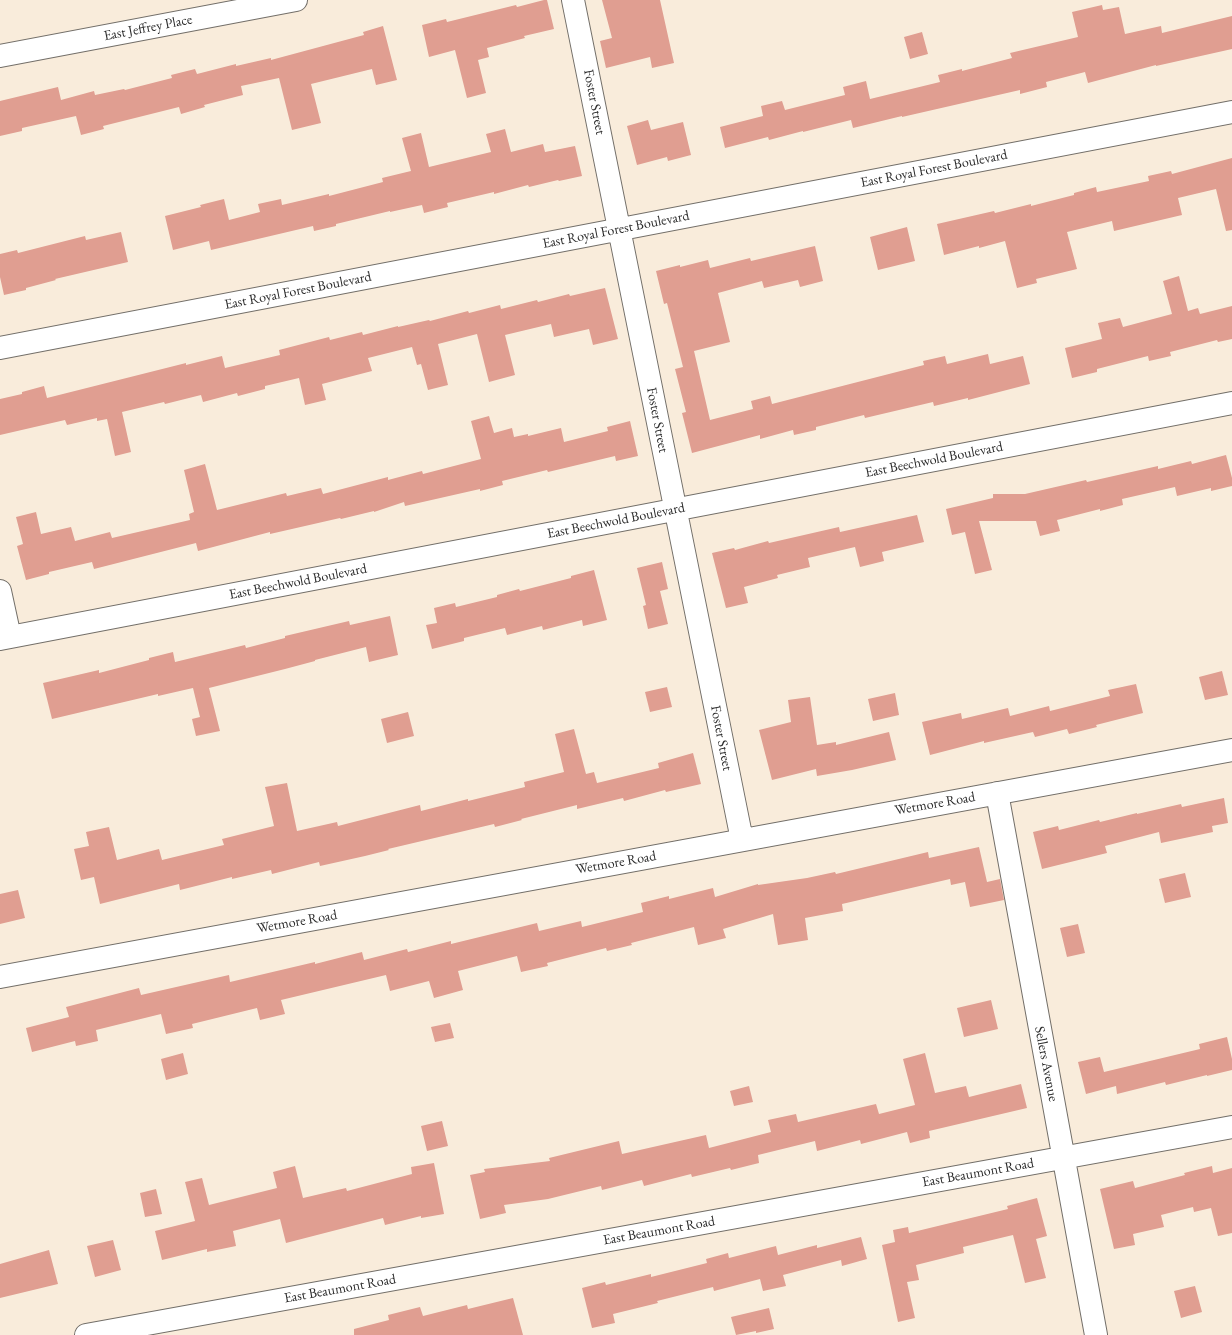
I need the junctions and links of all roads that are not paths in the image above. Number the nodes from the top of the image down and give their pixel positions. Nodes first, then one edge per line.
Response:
1 (296, 0) edge
2 (573, 0) edge
3 (0, 56) edge
4 (1232, 112) edge
5 (619, 230) junction
6 (0, 348) edge
7 (1232, 403) edge
8 (675, 510) junction
9 (0, 590) edge
10 (5, 638) edge
11 (1232, 750) edge
12 (997, 793) junction
13 (742, 840) junction
14 (0, 977) edge
15 (1232, 1127) edge
16 (1063, 1157) junction
17 (86, 1335) edge
18 (1096, 1335) edge

1 - 3 street, East Jeffrey Place
2 - 5 street, Foster Street
4 - 5 street, East Royal Forest Boulevard
5 - 6 street, East Royal Forest Boulevard
5 - 8 street, Foster Street
7 - 8 street, East Beechwold Boulevard
8 - 10 street, East Beechwold Boulevard
8 - 13 street, Foster Street
9 - 10 street
11 - 12 street, Wetmore Road
12 - 13 street, Wetmore Road
12 - 16 street, Sellers Avenue
13 - 14 street, Wetmore Road
15 - 16 street, East Beaumont Road
16 - 17 street, East Beaumont Road
16 - 18 street, Sellers Avenue

